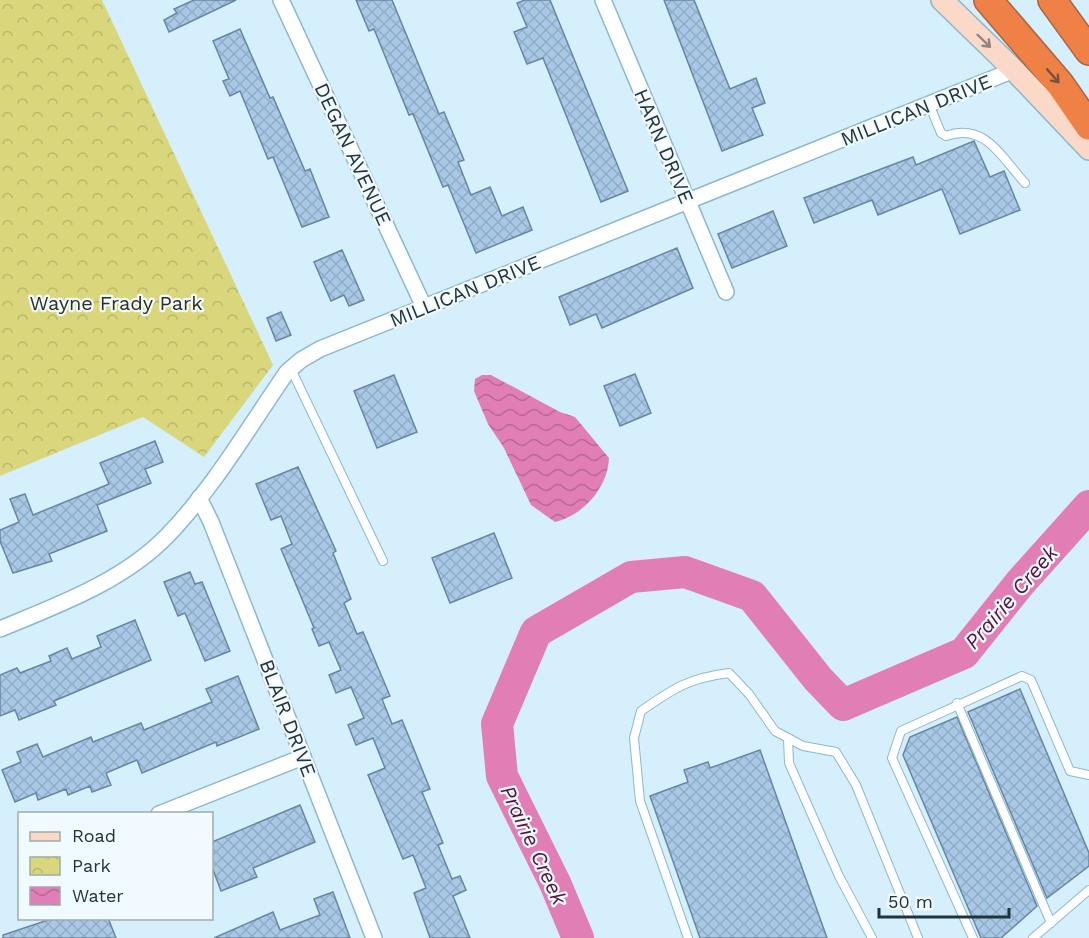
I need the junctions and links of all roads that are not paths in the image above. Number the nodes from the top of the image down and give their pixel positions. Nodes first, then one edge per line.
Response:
1 (281, 0) edge
2 (603, 0) edge
3 (942, 0) edge
4 (987, 0) edge
5 (1052, 0) edge
6 (1089, 51) edge
7 (1014, 70) junction
8 (929, 104) junction
9 (1089, 126) edge
10 (1089, 149) edge
11 (1025, 183) dead end
12 (688, 203) junction
13 (726, 292) dead end
14 (424, 307) junction
15 (291, 369) junction
16 (199, 498) junction
17 (383, 561) dead end
18 (0, 628) edge
19 (957, 704) junction
20 (788, 738) junction
21 (303, 757) junction
22 (1089, 775) edge
23 (162, 812) edge
24 (1089, 890) edge
25 (1050, 923) junction
26 (374, 938) edge
27 (688, 938) edge
28 (872, 938) edge
29 (918, 938) edge
30 (973, 938) edge
31 (1033, 938) edge

1 - 14 street, DEGAN AVENUE
2 - 12 street, HARN DRIVE
3 -> 7 main road
4 -> 9 highway
5 - 6 highway
7 - 8 street, MILLICAN DRIVE
7 - 10 main road
8 - 11 lane
8 - 12 street, MILLICAN DRIVE
12 - 13 street, HARN DRIVE
12 - 14 street, MILLICAN DRIVE
14 - 15 street, MILLICAN DRIVE
15 - 16 street, MILLICAN DRIVE
15 - 17 lane
16 - 18 street, MILLICAN DRIVE
16 - 21 street, BLAIR DRIVE
19 - 22 lane
19 - 25 lane
19 - 30 lane
20 - 27 lane
20 - 28 lane
20 - 29 lane
21 - 23 street
21 - 26 street, BLAIR DRIVE
24 - 25 lane
25 - 31 lane

